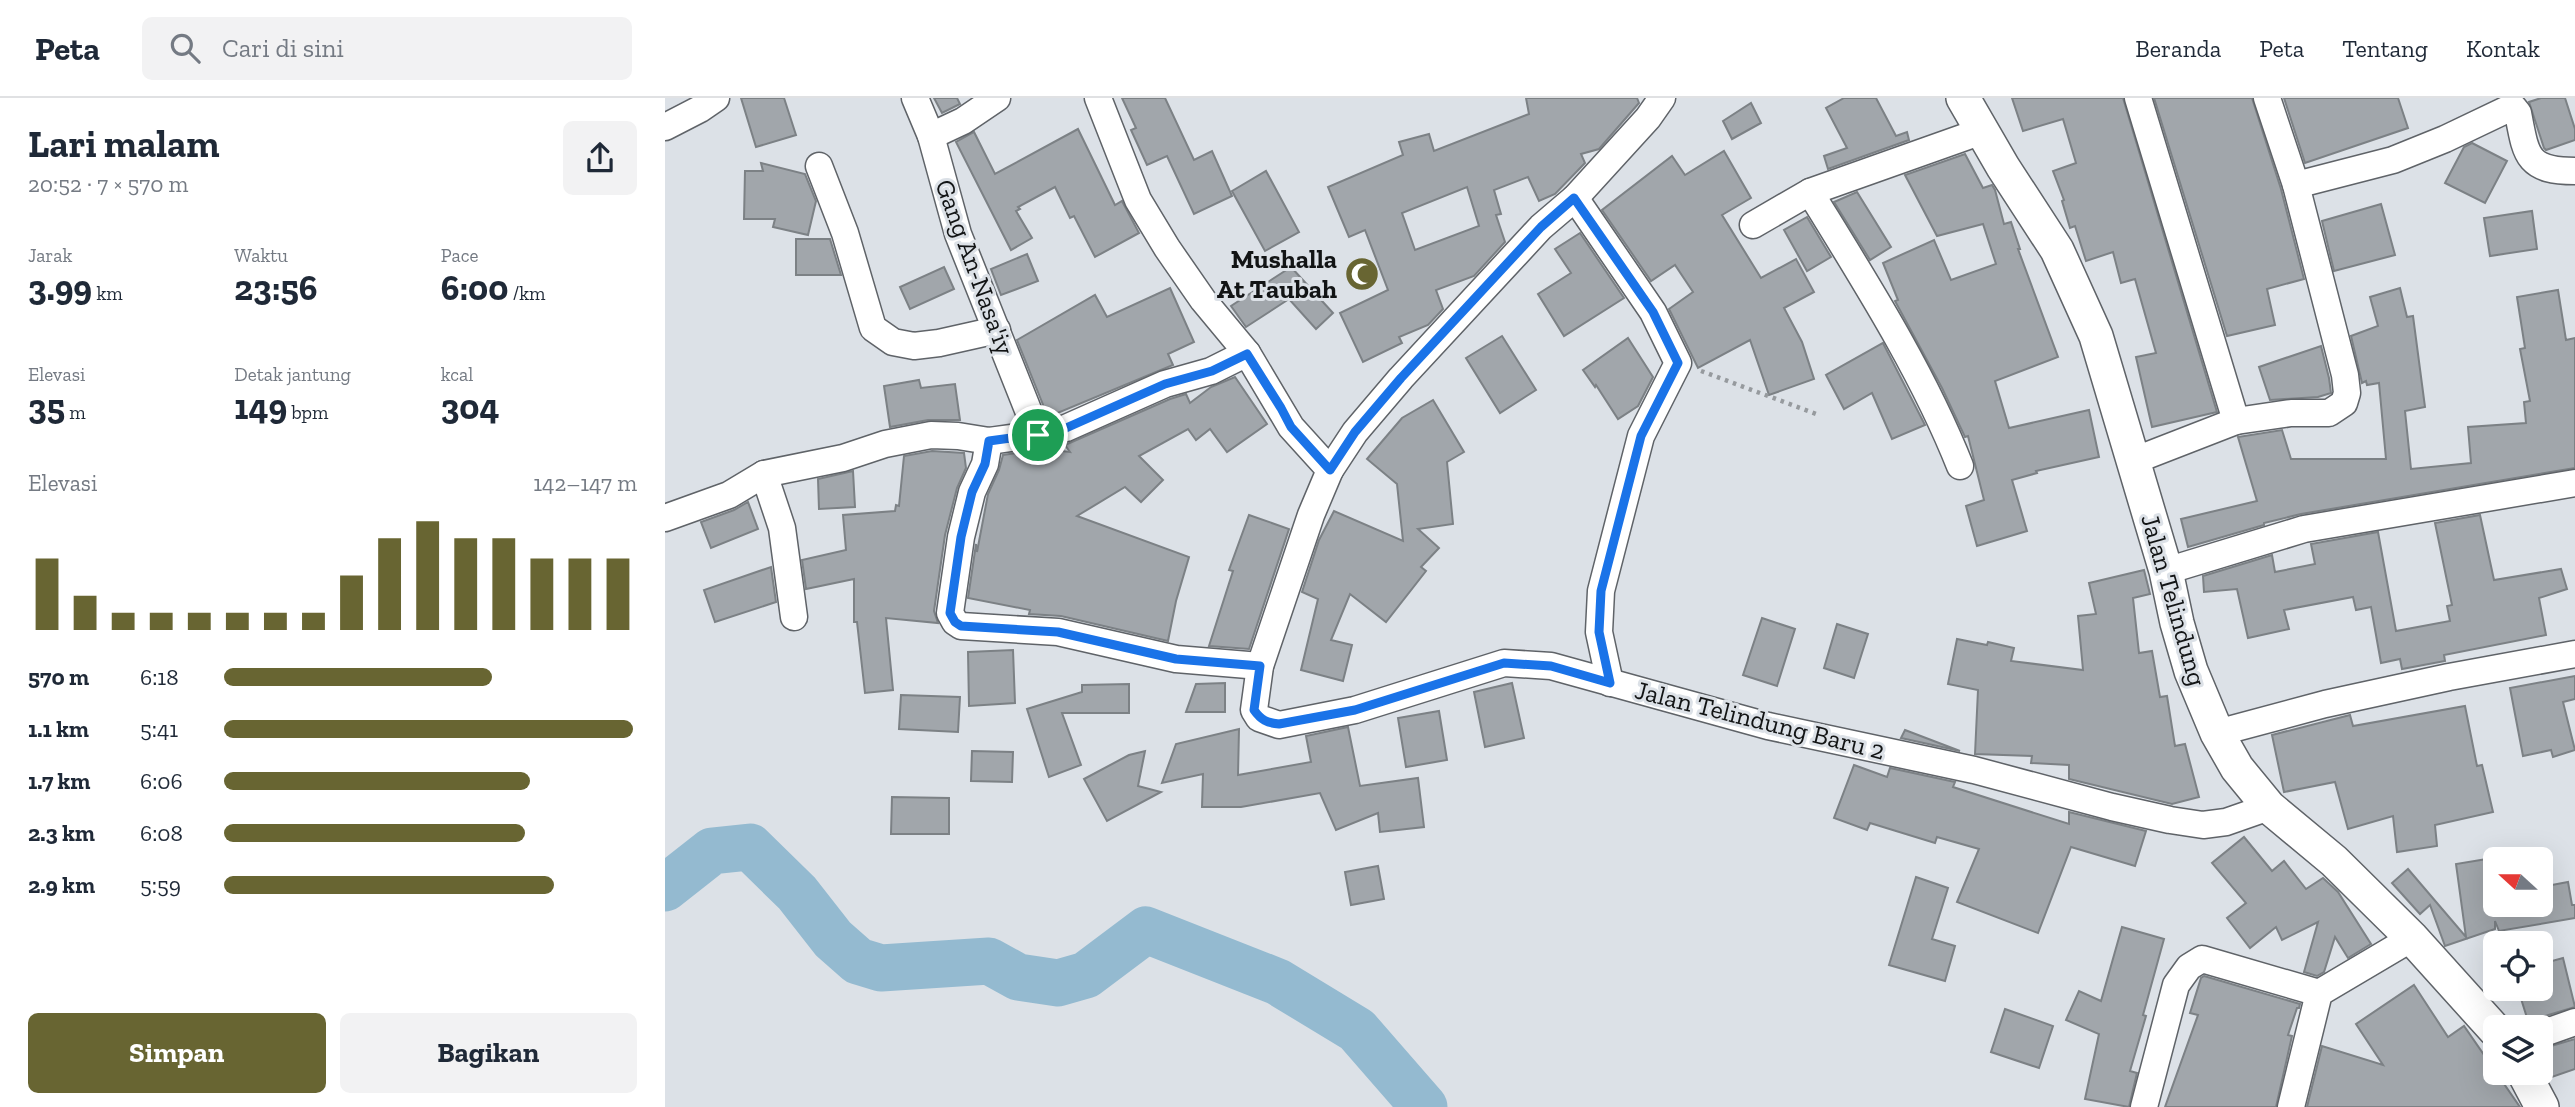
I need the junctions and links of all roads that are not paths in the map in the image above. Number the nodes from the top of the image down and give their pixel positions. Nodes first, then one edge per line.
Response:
1 (716, 98) edge
2 (915, 98) edge
3 (997, 98) edge
4 (1098, 98) edge
5 (1662, 98) edge
6 (1963, 98) edge
7 (2138, 98) edge
8 (2267, 98) edge
9 (665, 127) edge
10 (1982, 131) junction
11 (931, 136) junction
12 (819, 166) dead end
13 (2575, 171) edge
14 (2296, 185) junction
15 (1810, 192) junction
16 (1574, 198) junction
17 (1753, 225) dead end
18 (997, 330) junction
19 (1247, 354) junction
20 (2237, 421) junction
21 (1038, 435) junction
22 (989, 441) junction
23 (2133, 461) junction
24 (1960, 466) dead end
25 (1330, 470) junction
26 (764, 474) junction
27 (2575, 483) edge
28 (665, 517) edge
29 (2166, 571) junction
30 (794, 617) dead end
31 (2575, 654) edge
32 (1260, 666) junction
33 (1610, 683) junction
34 (2217, 733) junction
35 (2269, 807) junction
36 (2412, 938) junction
37 (2319, 993) junction
38 (2483, 1017) edge
39 (2575, 1022) edge
40 (2553, 1030) edge
41 (2530, 1085) edge
42 (2144, 1107) edge
43 (2291, 1107) edge
44 (2542, 1107) edge

1 - 9 street
2 - 11 street, Gang An-Nasa'iy
3 - 11 street
4 - 19 street
5 - 16 street, Jalan Telindung Baru 2
6 - 10 main road, Jalan Telindung
7 - 20 street
8 - 14 street
10 - 15 street
10 - 23 main road, Jalan Telindung
11 - 18 street, Gang An-Nasa'iy
12 - 18 street
13 - 14 street
14 - 20 street
15 - 17 street
15 - 24 street
16 - 25 street, Jalan Telindung Baru 2
16 - 33 street
18 - 21 street, Gang An-Nasa'iy
19 - 21 street
19 - 25 street
20 - 23 street
21 - 22 street
22 - 26 street
22 - 32 street
23 - 29 main road, Jalan Telindung
25 - 32 street, Jalan Telindung Baru 2
26 - 28 street
26 - 30 street
27 - 29 street
29 - 34 main road, Jalan Telindung
31 - 34 street
32 - 33 street, Jalan Telindung Baru 2
33 - 35 street, Jalan Telindung Baru 2
34 - 35 main road, Jalan Telindung
35 - 36 main road, Jalan Telindung
36 - 37 street
36 - 38 main road, Jalan Telindung
37 - 42 street
37 - 43 street
39 - 40 street
41 - 44 main road

